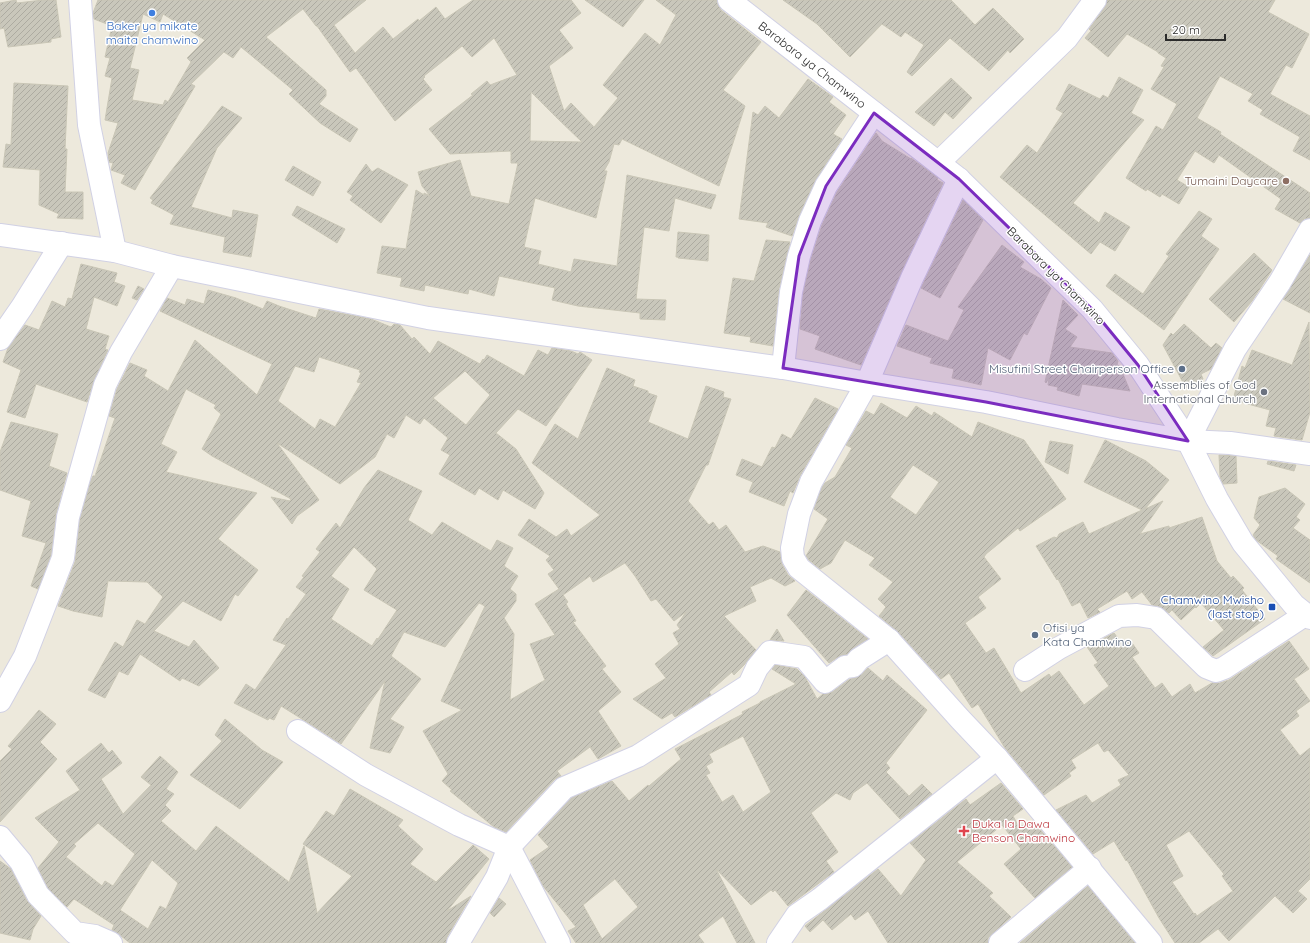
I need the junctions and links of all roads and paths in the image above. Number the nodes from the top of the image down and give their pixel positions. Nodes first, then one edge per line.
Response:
1 (80, 0) edge
2 (729, 0) edge
3 (1095, 0) edge
4 (874, 113) junction
5 (938, 162) junction
6 (959, 179) junction
7 (1310, 230) edge
8 (0, 235) edge
9 (62, 243) junction
10 (115, 251) junction
11 (172, 266) junction
12 (0, 339) edge
13 (783, 368) junction
14 (867, 383) junction
15 (1188, 441) junction
16 (1310, 454) edge
17 (1308, 616) edge
18 (889, 640) junction
19 (1025, 670) dead end
20 (0, 701) edge
21 (298, 731) dead end
22 (998, 758) junction
23 (0, 837) edge
24 (509, 847) junction
25 (1090, 868) junction
26 (111, 943) edge
27 (458, 943) edge
28 (559, 943) edge
29 (778, 943) edge
30 (1000, 943) edge
31 (1150, 943) edge

1 - 10 street
2 - 4 street, Barabara ya Chamwino
3 - 5 street
4 - 5 street, Barabara ya Chamwino
4 - 13 street
5 - 6 street, Barabara ya Chamwino
6 - 14 street
6 - 15 street, Barabara ya Chamwino
7 - 15 street
8 - 9 street
9 - 10 street
9 - 12 street
10 - 11 street
11 - 13 street
11 - 20 street
13 - 14 street
14 - 15 street
14 - 18 street
15 - 16 street
15 - 17 street, Barabara ya Chamwino
17 - 19 street
18 - 22 street
18 - 24 street
21 - 24 street
22 - 25 street
22 - 29 street
23 - 26 street
24 - 27 street
24 - 28 street
25 - 30 street
25 - 31 street

